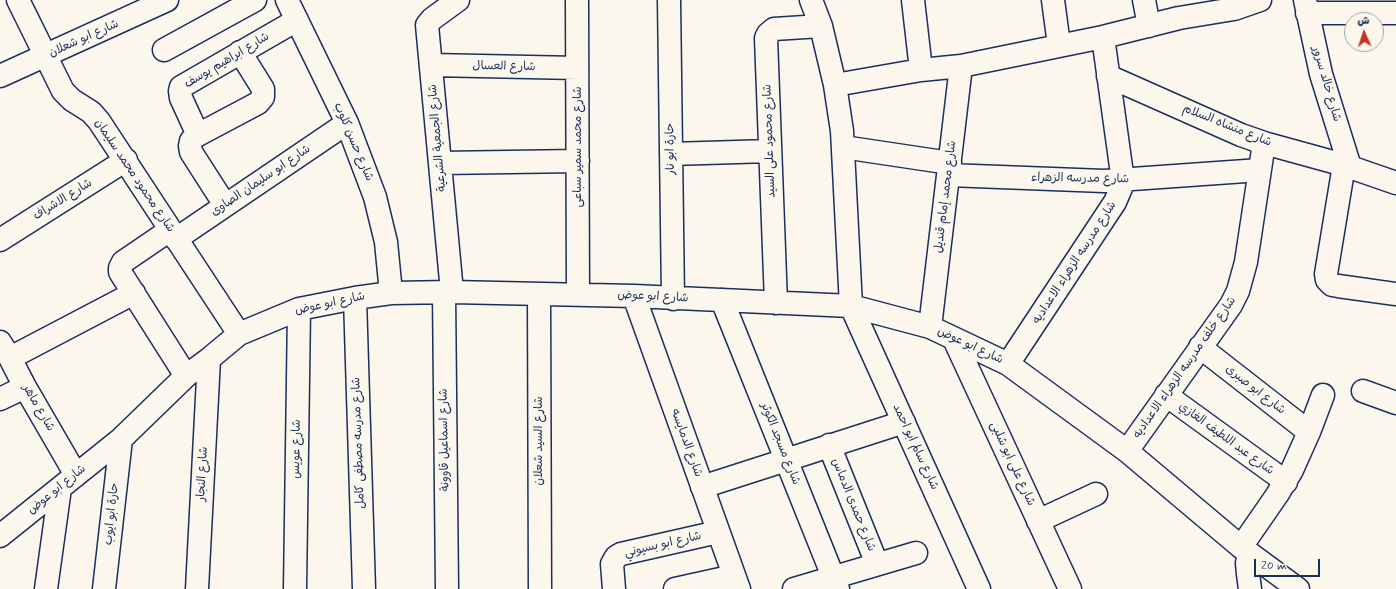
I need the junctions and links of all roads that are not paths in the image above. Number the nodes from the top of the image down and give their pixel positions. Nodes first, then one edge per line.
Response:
1 (18, 0) edge
2 (167, 0) edge
3 (255, 0) edge
4 (287, 0) edge
5 (458, 0) edge
6 (577, 0) edge
7 (669, 0) edge
8 (811, 0) edge
9 (913, 0) edge
10 (1053, 0) edge
11 (1144, 0) edge
12 (1260, 0) edge
13 (1233, 5) edge
14 (1306, 7) edge
15 (1396, 13) edge
16 (297, 20) junction
17 (821, 26) junction
18 (1149, 26) junction
19 (1103, 36) junction
20 (1059, 45) junction
21 (164, 50) dead end
22 (240, 52) junction
23 (46, 56) junction
24 (431, 66) junction
25 (961, 66) junction
26 (577, 68) junction
27 (921, 70) junction
28 (0, 76) edge
29 (1108, 76) junction
30 (835, 85) junction
31 (347, 123) junction
32 (198, 135) junction
33 (1264, 143) junction
34 (842, 147) junction
35 (770, 151) junction
36 (671, 154) junction
37 (126, 160) junction
38 (578, 161) junction
39 (440, 163) junction
40 (1347, 166) junction
41 (949, 169) junction
42 (1260, 170) junction
43 (1122, 181) junction
44 (1396, 183) edge
45 (226, 205) junction
46 (173, 235) junction
47 (0, 240) edge
48 (448, 292) junction
49 (134, 293) junction
50 (391, 293) junction
51 (539, 294) junction
52 (578, 294) junction
53 (1396, 294) edge
54 (634, 296) junction
55 (355, 298) junction
56 (673, 299) junction
57 (722, 300) junction
58 (776, 303) junction
59 (851, 306) junction
60 (300, 309) junction
61 (930, 327) junction
62 (239, 334) junction
63 (954, 338) junction
64 (1200, 347) junction
65 (5, 350) edge
66 (210, 359) junction
67 (1008, 364) junction
68 (186, 376) junction
69 (25, 386) junction
70 (1363, 391) dead end
71 (1166, 395) junction
72 (1323, 395) dead end
73 (0, 399) edge
74 (1396, 403) edge
75 (904, 422) junction
76 (1309, 432) junction
77 (121, 439) junction
78 (829, 445) junction
79 (1127, 451) junction
80 (786, 459) junction
81 (68, 481) junction
82 (1286, 482) junction
83 (702, 487) junction
84 (1096, 494) dead end
85 (1038, 521) junction
86 (718, 532) junction
87 (0, 536) edge
88 (1245, 550) junction
89 (916, 553) dead end
90 (877, 564) junction
91 (736, 582) edge
92 (836, 583) edge
93 (46, 589) edge
94 (104, 589) edge
95 (197, 589) edge
96 (296, 589) edge
97 (364, 589) edge
98 (447, 589) edge
99 (540, 589) edge
100 (614, 589) edge
101 (675, 589) edge
102 (794, 589) edge
103 (979, 589) edge
104 (1070, 589) edge
105 (1250, 589) edge
106 (1298, 589) edge

1 - 23 street, شارع محمود محمد سليمان
2 - 23 street, شارع ابو شعلان
3 - 21 street
4 - 16 street, شارع حسن كلوب
5 - 24 street, شارع الجمعية الشرعية
6 - 26 street, شارع محمد سمير سباعى
7 - 36 street, حارة ابو نار
8 - 17 street
9 - 27 street
10 - 20 street
11 - 18 street
12 - 13 street
13 - 18 street
14 - 15 street
14 - 40 street, شارع خالد سرور
16 - 22 street, شارع ابراهيم يوسف
16 - 31 street, شارع حسن كلوب
17 - 30 street
17 - 35 street, شارع محمود على السيد
18 - 19 street
19 - 20 street
19 - 29 street, شارع مدرسه الزهراء الاعداديه
20 - 25 street
22 - 32 street, شارع ابراهيم يوسف
22 - 32 street
23 - 28 street, شارع ابو شعلان
23 - 37 street, شارع محمود محمد سليمان
24 - 26 street, شارع العسال
24 - 39 street, شارع الجمعية الشرعية
25 - 27 street
25 - 41 street, شارع محمد إمام قنديل
26 - 38 street, شارع محمد سمير سباعى
27 - 30 street
29 - 33 street, شارع منشاه السلام
29 - 43 street, شارع مدرسه الزهراء الاعداديه
30 - 34 street
31 - 45 street, شارع ابو سليمان الصاوى
31 - 50 street, شارع حسن كلوب
32 - 45 street
33 - 40 street, شارع منشاه السلام
33 - 42 street, شارع خلف مدرسه الزهراء الاعداديه
34 - 41 street, شارع مدرسه الزهراء
34 - 59 street
35 - 36 street
35 - 58 street, شارع محمود على السيد
36 - 56 street, حارة ابو نار
37 - 46 street, شارع محمود محمد سليمان
37 - 47 street, شارع الاشراف
38 - 39 street
38 - 52 street, شارع محمد سمير سباعى
39 - 48 street, شارع الجمعية الشرعية
40 - 44 street, شارع منشاه السلام
40 - 53 street
41 - 43 street, شارع مدرسه الزهراء
41 - 61 street, شارع محمد إمام قنديل
42 - 43 street, شارع مدرسه الزهراء
42 - 64 street, شارع خلف مدرسه الزهراء الاعداديه
43 - 67 street, شارع مدرسه الزهراء الاعداديه
45 - 46 street, شارع ابو سليمان الصاوى
46 - 49 street, شارع ابو سليمان الصاوى
46 - 62 street, شارع محمود محمد سليمان
48 - 50 street, شارع ابو عوض
48 - 51 street, شارع ابو عوض
48 - 98 street, شارع اسماعيل قاوونة
49 - 65 street
49 - 68 street, شارع ابو سليمان الصاوى
50 - 55 street, شارع ابو عوض
51 - 52 street, شارع ابو عوض
51 - 99 street, شارع السيد شعلان
52 - 54 street, شارع ابو عوض
54 - 56 street, شارع ابو عوض
54 - 83 street, شارع الدمايسه
55 - 60 street, شارع ابو عوض
55 - 97 street, شارع مدرسه مصطفى كامل
56 - 57 street, شارع ابو عوض
57 - 58 street, شارع ابو عوض
57 - 80 street, شارع مسجد الكوثر
58 - 59 street, شارع ابو عوض
59 - 61 street, شارع ابو عوض
59 - 75 street, شارع سالم ابو احمد
60 - 62 street, شارع ابو عوض
60 - 96 street, شارع عويس
61 - 63 street, شارع ابو عوض
62 - 66 street, شارع ابو عوض
63 - 67 street, شارع ابو عوض
63 - 85 street, شارع على ابو شلبى
64 - 71 street, شارع خلف مدرسه الزهراء الاعداديه
64 - 76 street, شارع ابو صبرى
65 - 69 street, شارع ماهر
66 - 68 street, شارع ابو عوض
66 - 95 street, شارع النجار
67 - 79 street, شارع ابو عوض
68 - 77 street, شارع ابو عوض
69 - 73 street
69 - 81 street, شارع ماهر
70 - 74 street
71 - 79 street, شارع خلف مدرسه الزهراء الاعداديه
71 - 82 street, شارع عبد اللطيف الغازي
72 - 76 street
75 - 78 street
75 - 103 street, شارع سالم ابو احمد
76 - 82 street
77 - 81 street, شارع ابو عوض
77 - 94 street, حارة ابو ايوب
78 - 80 street
78 - 90 street, شارع حمدى الدماس
79 - 88 street, شارع ابو عوض
80 - 83 street
80 - 92 street, شارع مسجد الكوثر
81 - 87 street, شارع ابو عوض
81 - 93 street
82 - 88 street
83 - 86 street, شارع الدمايسه
84 - 85 street
85 - 104 street, شارع على ابو شلبى
86 - 91 street, شارع الدمايسه
86 - 100 street, شارع ابو بسيوني
88 - 105 street
88 - 106 street, شارع ابو عوض
89 - 90 street
90 - 92 street
91 - 101 street
92 - 102 street

